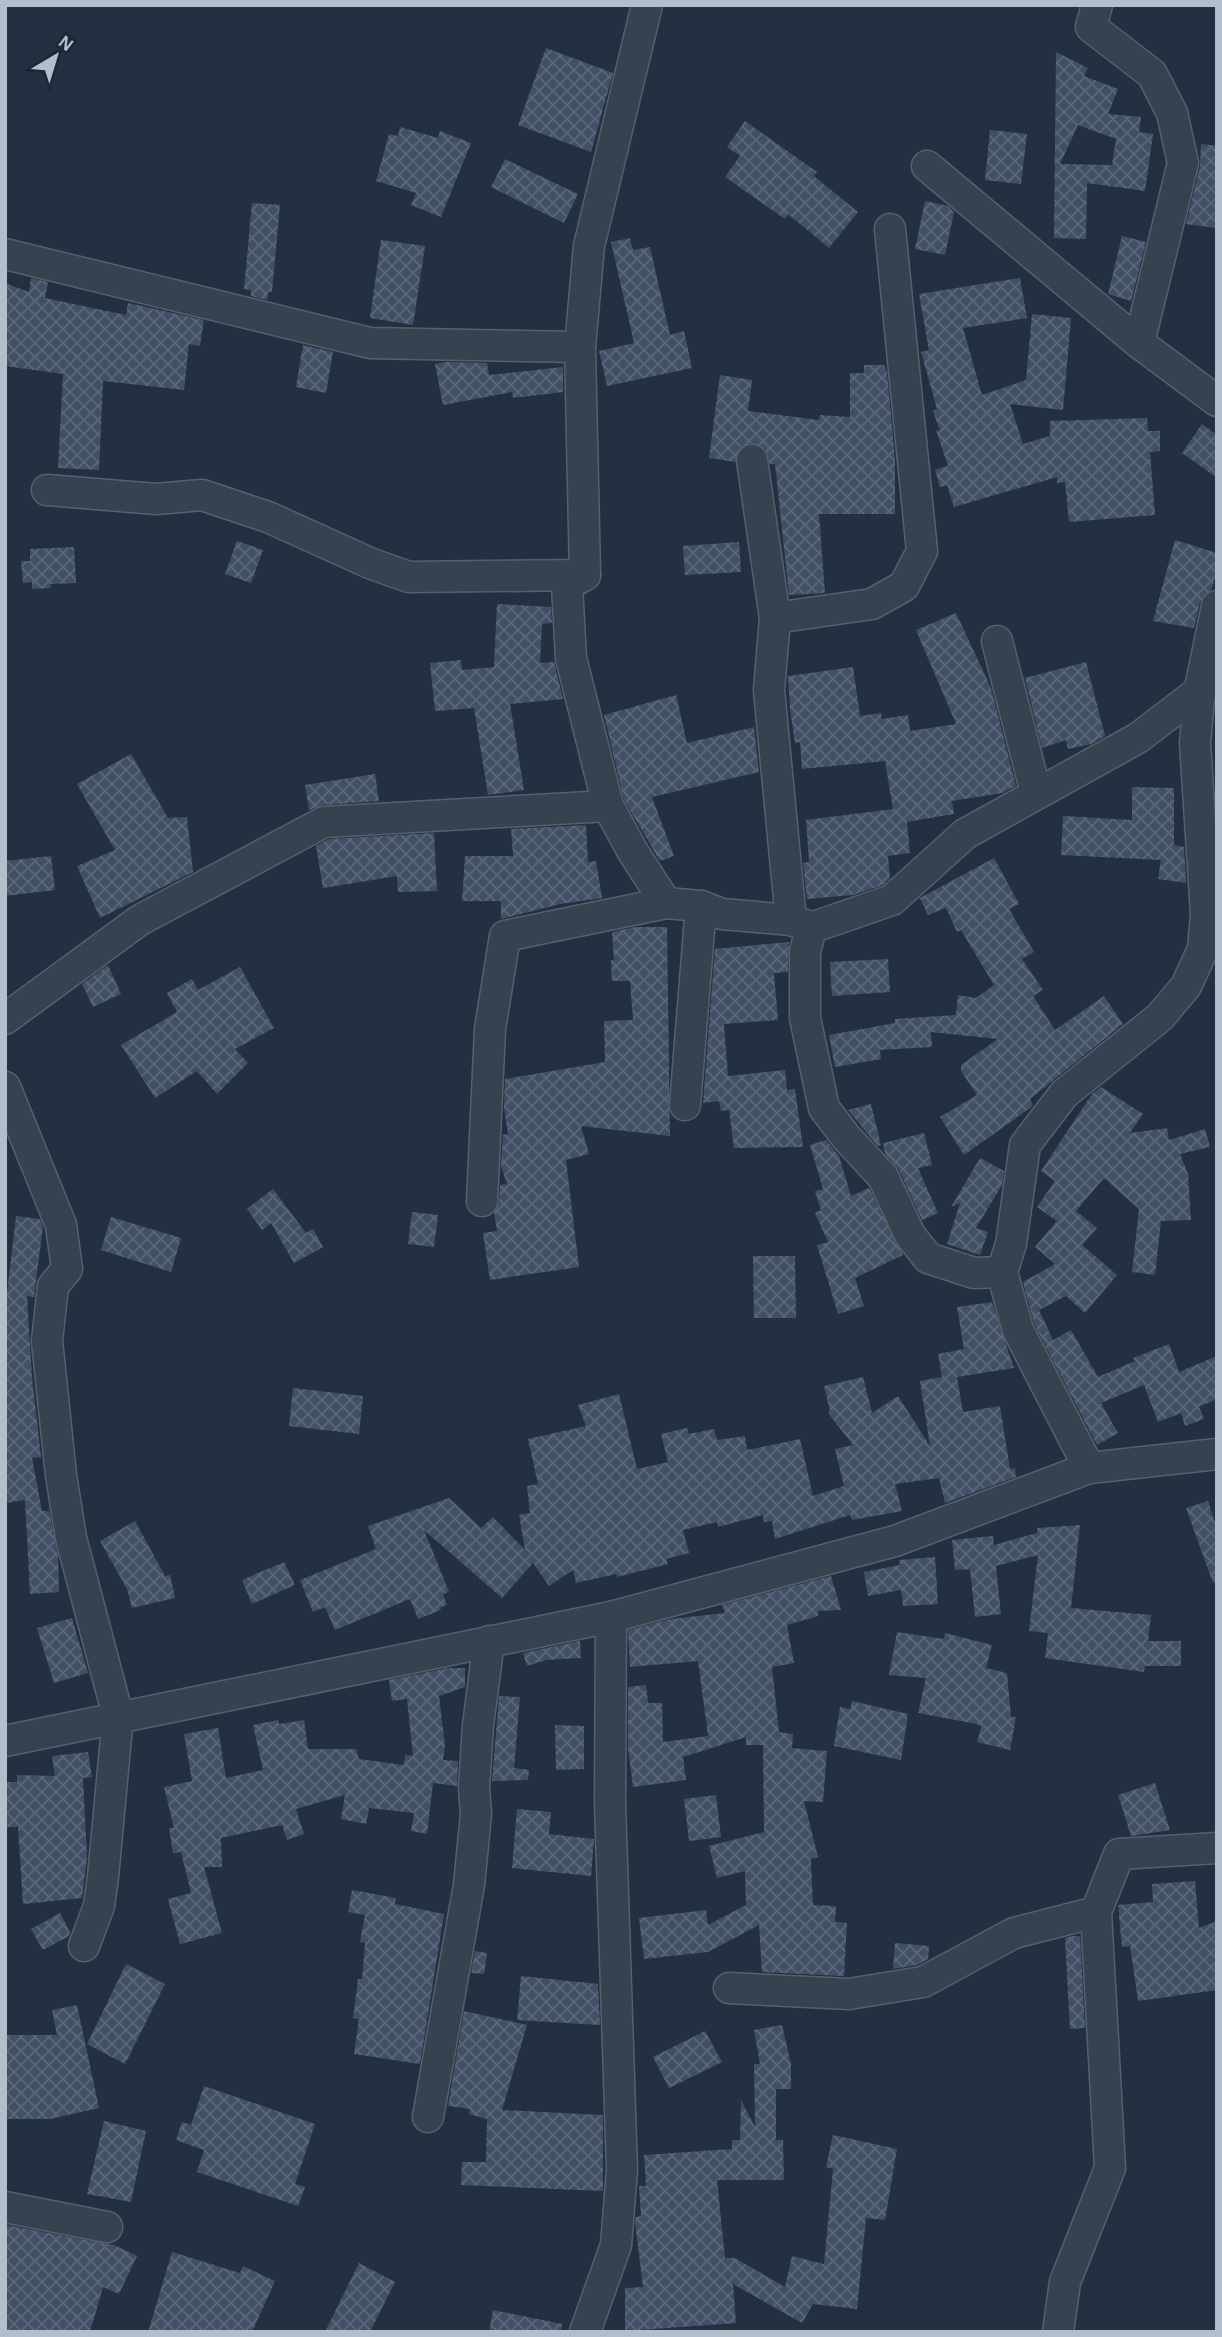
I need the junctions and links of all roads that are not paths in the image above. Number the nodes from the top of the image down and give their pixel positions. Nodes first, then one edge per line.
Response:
1 (648, 5) edge
2 (1097, 5) edge
3 (928, 166) dead end
4 (890, 229) dead end
5 (5, 254) edge
6 (1139, 343) junction
7 (580, 346) junction
8 (1217, 401) edge
9 (752, 460) dead end
10 (47, 490) dead end
11 (585, 575) junction
12 (1217, 606) edge
13 (775, 618) junction
14 (997, 641) dead end
15 (1208, 684) edge
16 (1036, 793) junction
17 (608, 806) junction
18 (666, 903) junction
19 (701, 906) junction
20 (801, 924) junction
21 (5, 1019) edge
22 (5, 1087) edge
23 (685, 1105) dead end
24 (482, 1201) dead end
25 (1002, 1272) junction
26 (1216, 1458) edge
27 (1090, 1468) junction
28 (611, 1617) junction
29 (489, 1641) junction
30 (118, 1716) junction
31 (5, 1741) edge
32 (1217, 1848) edge
33 (1096, 1912) junction
34 (84, 1947) dead end
35 (729, 1988) dead end
36 (428, 2117) dead end
37 (5, 2207) edge
38 (107, 2227) dead end
39 (585, 2332) edge
40 (1058, 2332) edge

1 - 7 street
2 - 6 street
3 - 6 street
4 - 13 street
5 - 7 street
6 - 8 street
7 - 11 street
9 - 13 street
10 - 11 street
11 - 17 street
12 - 15 street
13 - 20 street
14 - 16 street
15 - 16 street
15 - 25 street
16 - 20 street
17 - 18 street
17 - 21 street
18 - 19 street
18 - 24 street
19 - 20 street
19 - 23 street
20 - 25 street
22 - 30 street
25 - 27 street
26 - 27 street
27 - 28 street
28 - 29 street
28 - 39 street
29 - 30 street
29 - 36 street
30 - 31 street
30 - 34 street
32 - 33 street
33 - 35 street
33 - 40 street
37 - 38 street

